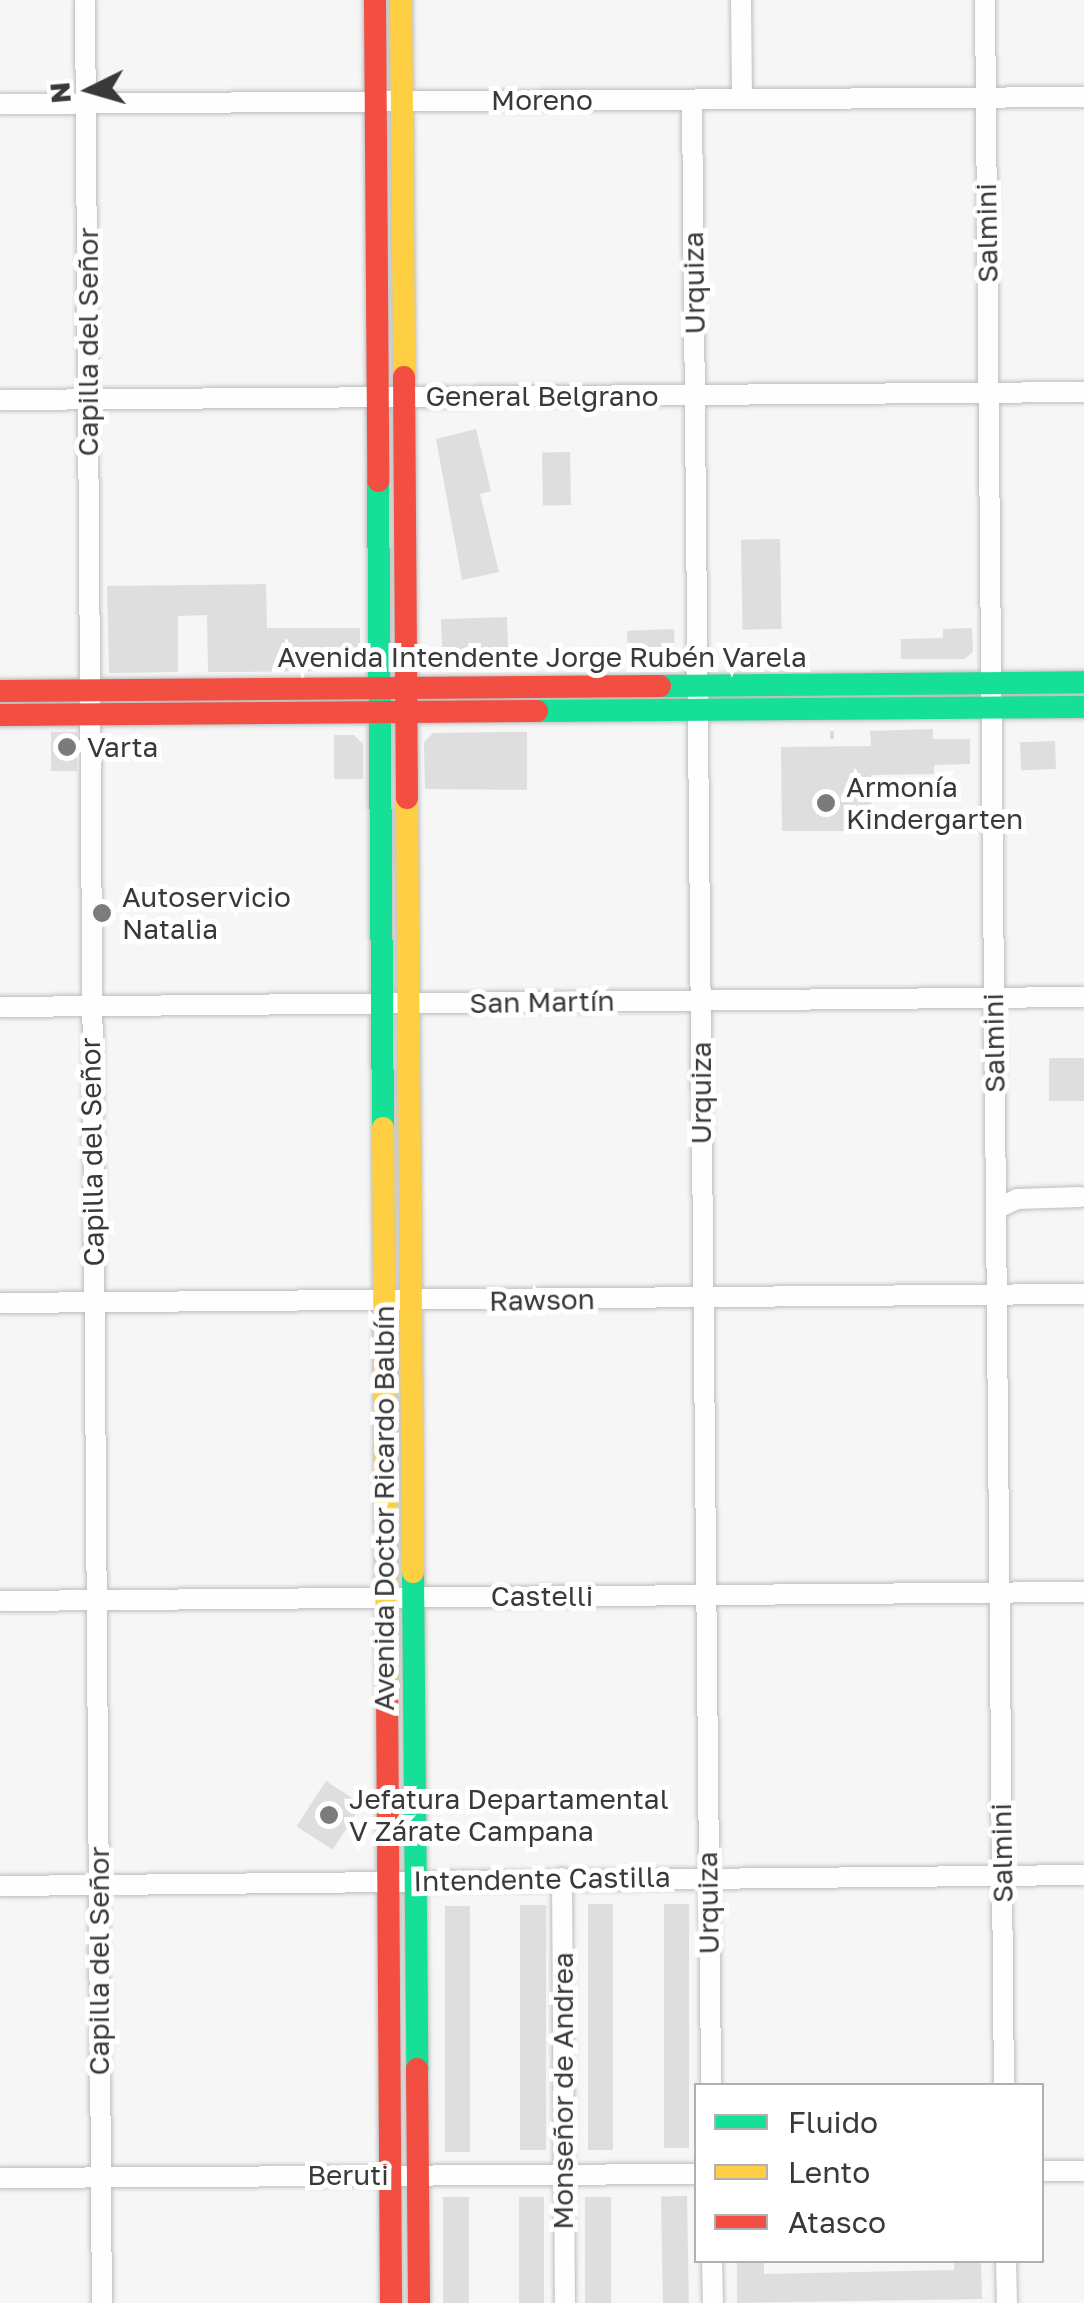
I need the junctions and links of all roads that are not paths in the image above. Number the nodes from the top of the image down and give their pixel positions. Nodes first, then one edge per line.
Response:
1 (85, 0) edge
2 (376, 0) edge
3 (402, 0) edge
4 (741, 0) edge
5 (985, 0) edge
6 (1084, 97) edge
7 (986, 98) junction
8 (742, 99) junction
9 (692, 100) junction
10 (402, 101) junction
11 (376, 102) junction
12 (0, 104) edge
13 (86, 104) junction
14 (1084, 392) edge
15 (988, 393) junction
16 (696, 395) junction
17 (406, 397) junction
18 (380, 398) junction
19 (0, 400) edge
20 (88, 400) junction
21 (1084, 682) edge
22 (991, 683) junction
23 (700, 685) junction
24 (382, 687) junction
25 (408, 687) junction
26 (0, 691) edge
27 (91, 703) junction
28 (991, 708) junction
29 (1084, 708) edge
30 (700, 710) junction
31 (383, 712) junction
32 (408, 712) junction
33 (0, 715) edge
34 (994, 997) junction
35 (1084, 997) edge
36 (700, 1000) junction
37 (410, 1002) junction
38 (384, 1003) junction
39 (0, 1007) edge
40 (91, 1007) junction
41 (1080, 1197) dead end
42 (996, 1209) junction
43 (1084, 1294) edge
44 (997, 1295) junction
45 (702, 1298) junction
46 (412, 1300) junction
47 (382, 1301) junction
48 (0, 1303) edge
49 (94, 1303) junction
50 (1084, 1592) edge
51 (1000, 1593) junction
52 (705, 1595) junction
53 (414, 1597) junction
54 (386, 1598) junction
55 (97, 1600) junction
56 (0, 1601) edge
57 (1084, 1875) edge
58 (1002, 1876) junction
59 (562, 1878) junction
60 (708, 1878) junction
61 (416, 1879) junction
62 (390, 1882) junction
63 (99, 1885) junction
64 (0, 1886) edge
65 (710, 2083) edge
66 (1004, 2083) edge
67 (1084, 2171) edge
68 (1044, 2172) edge
69 (564, 2174) junction
70 (694, 2174) edge
71 (391, 2175) junction
72 (418, 2175) junction
73 (0, 2178) edge
74 (101, 2178) junction
75 (712, 2263) edge
76 (1006, 2263) edge
77 (102, 2303) edge
78 (391, 2303) edge
79 (420, 2303) edge
80 (565, 2303) edge
81 (713, 2303) edge
82 (1006, 2303) edge

1 - 13 street, Capilla del Señor
2 - 11 main road, Avenida Doctor Ricardo Balbín
3 - 10 main road, Avenida Doctor Ricardo Balbín
4 - 8 street
5 - 7 street, Salmini
6 - 7 street, Moreno
7 - 8 street, Moreno
7 - 15 street, Salmini
8 - 9 street, Moreno
9 - 10 street, Moreno
9 - 16 street, Urquiza
10 - 11 street, Moreno
10 - 17 main road, Avenida Doctor Ricardo Balbín
11 - 13 street, Moreno
11 - 18 main road, Avenida Doctor Ricardo Balbín
12 - 13 street, Moreno
13 - 20 street, Capilla del Señor
14 - 15 street, General Belgrano
15 - 16 street, General Belgrano
15 - 22 street, Salmini
16 - 17 street, General Belgrano
16 - 23 street, Urquiza
17 - 18 street, General Belgrano
17 - 25 main road, Avenida Doctor Ricardo Balbín
18 - 20 street, General Belgrano
18 - 24 main road, Avenida Doctor Ricardo Balbín
19 - 20 street, General Belgrano
20 - 27 street, Capilla del Señor
21 - 22 main road, Avenida Intendente Jorge Rubén Varela
22 - 23 main road, Avenida Intendente Jorge Rubén Varela
22 - 28 street, Salmini
23 - 25 main road, Avenida Intendente Jorge Rubén Varela
23 - 30 street, Urquiza
24 - 25 main road, Avenida Intendente Jorge Rubén Varela
24 - 27 main road, Avenida Intendente Jorge Rubén Varela
24 - 31 main road, Avenida Doctor Ricardo Balbín
25 - 32 main road, Avenida Doctor Ricardo Balbín
26 - 27 main road, Avenida Intendente Jorge Rubén Varela
27 - 31 main road, Avenida Intendente Jorge Rubén Varela
27 - 33 main road, Avenida Intendente Jorge Rubén Varela
27 - 40 street, Capilla del Señor
28 - 29 main road, Avenida Intendente Jorge Rubén Varela
28 - 30 main road, Avenida Intendente Jorge Rubén Varela
28 - 34 street, Salmini
30 - 32 main road, Avenida Intendente Jorge Rubén Varela
30 - 36 street, Urquiza
31 - 32 main road, Avenida Intendente Jorge Rubén Varela
31 - 38 main road, Avenida Doctor Ricardo Balbín
32 - 37 main road, Avenida Doctor Ricardo Balbín
34 - 35 street, San Martín
34 - 36 street, San Martín
34 - 42 street, Salmini
36 - 37 street, San Martín
36 - 45 street, Urquiza
37 - 38 street, San Martín
37 - 46 main road, Avenida Doctor Ricardo Balbín
38 - 40 street, San Martín
38 - 47 main road, Avenida Doctor Ricardo Balbín
39 - 40 street, San Martín
40 - 49 street, Capilla del Señor
41 - 42 street
42 - 44 street, Salmini
43 - 44 street, Rawson
44 - 45 street, Rawson
44 - 51 street, Salmini
45 - 46 street, Rawson
45 - 52 street, Urquiza
46 - 47 street, Rawson
46 - 53 main road, Avenida Doctor Ricardo Balbín
47 - 49 street, Rawson
47 - 54 main road, Avenida Doctor Ricardo Balbín
48 - 49 street, Rawson
49 - 55 street, Capilla del Señor
50 - 51 street, Castelli
51 - 52 street, Castelli
51 - 58 street, Salmini
52 - 53 street, Castelli
52 - 60 street, Urquiza
53 - 54 street, Castelli
53 - 61 main road, Avenida Doctor Ricardo Balbín
54 - 55 street, Castelli
54 - 62 main road, Avenida Doctor Ricardo Balbín
55 - 56 street, Castelli
55 - 63 street, Capilla del Señor
57 - 58 street, Intendente Castilla
58 - 60 street, Intendente Castilla
58 - 66 street, Salmini
59 - 60 street, Intendente Castilla
59 - 61 street, Intendente Castilla
59 - 69 street, Monseñor de Andrea
60 - 65 street, Urquiza
61 - 62 street, Intendente Castilla
61 - 72 main road, Avenida Doctor Ricardo Balbín
62 - 63 street, Intendente Castilla
62 - 71 main road, Avenida Doctor Ricardo Balbín
63 - 64 street, Intendente Castilla
63 - 74 street, Capilla del Señor
67 - 68 street
69 - 70 street, Beruti
69 - 72 street, Beruti
69 - 80 street, Monseñor de Andrea
71 - 72 street, Beruti
71 - 74 street, Beruti
71 - 78 main road, Avenida Doctor Ricardo Balbín
72 - 79 main road, Avenida Doctor Ricardo Balbín
73 - 74 street, Beruti
74 - 77 street, Capilla del Señor
75 - 81 street
76 - 82 street

